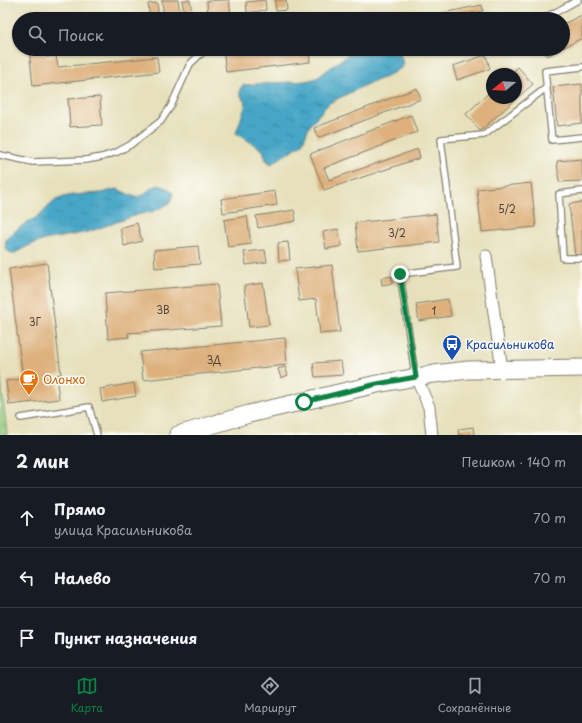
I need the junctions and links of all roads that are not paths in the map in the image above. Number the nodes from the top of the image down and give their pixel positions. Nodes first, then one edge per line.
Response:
1 (578, 0) edge
2 (556, 12) edge
3 (199, 56) edge
4 (582, 67) edge
5 (546, 88) junction
6 (582, 137) edge
7 (0, 155) edge
8 (582, 191) edge
9 (486, 256) dead end
10 (582, 258) edge
11 (582, 368) edge
12 (502, 370) junction
13 (416, 377) junction
14 (21, 418) dead end
15 (97, 435) edge
16 (178, 435) edge
17 (432, 435) edge

1 - 2 lane
3 - 7 lane
4 - 5 lane
5 - 6 lane
5 - 13 lane
8 - 10 lane
9 - 12 street
11 - 12 main road
12 - 13 main road
13 - 16 main road
13 - 17 street
14 - 15 lane

